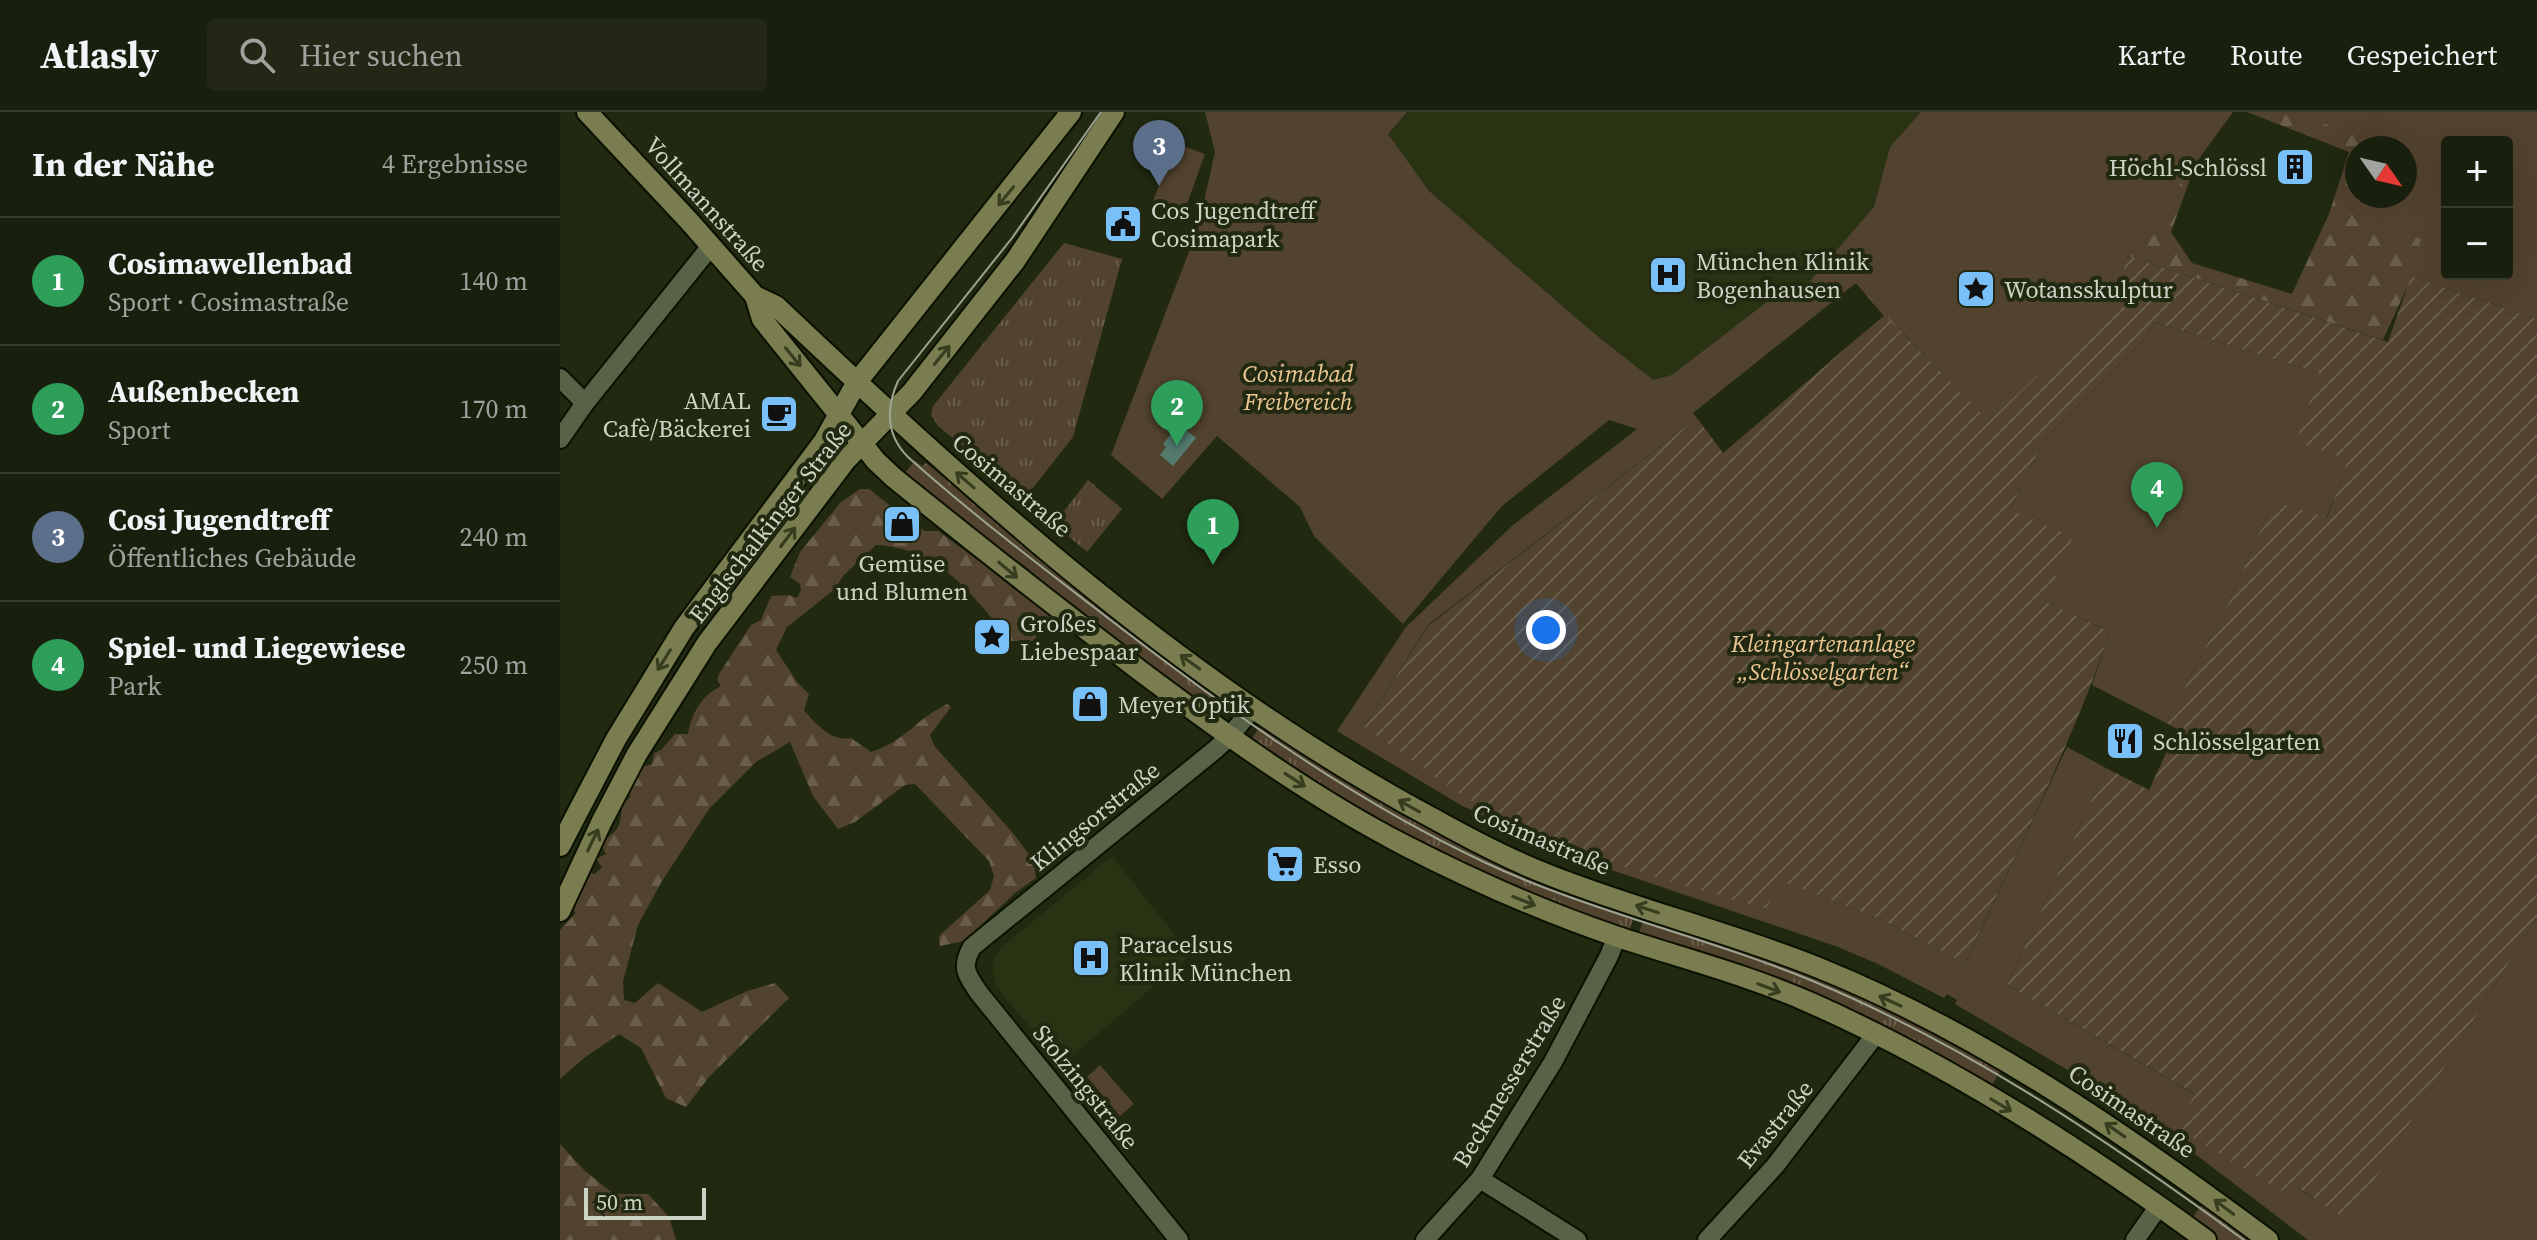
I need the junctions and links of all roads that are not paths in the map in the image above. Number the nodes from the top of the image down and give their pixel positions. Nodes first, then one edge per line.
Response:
1 (587, 112) edge
2 (1071, 112) edge
3 (1114, 112) edge
4 (711, 246) junction
5 (755, 296) junction
6 (560, 378) edge
7 (857, 382) junction
8 (585, 403) junction
9 (839, 414) junction
10 (891, 414) junction
11 (560, 439) edge
12 (862, 444) junction
13 (1253, 708) junction
14 (1229, 737) junction
15 (560, 846) edge
16 (560, 911) edge
17 (1617, 936) junction
18 (965, 959) joint
19 (1876, 1034) junction
20 (2179, 1174) junction
21 (1480, 1179) junction
22 (2159, 1206) junction
23 (1179, 1240) edge
24 (1425, 1240) edge
25 (1577, 1240) edge
26 (1707, 1240) edge
27 (2135, 1240) edge
28 (2206, 1240) edge
29 (2268, 1240) edge

1 - 4 main road, Vollmannstraße
2 -> 7 main road, Englschalkinger Straße
10 -> 3 main road, Englschalkinger Straße
4 - 5 main road, Vollmannstraße
4 - 8 street
5 - 7 main road, Vollmannstraße
5 -> 9 main road, Vollmannstraße
6 - 8 street
7 - 9 main road, Englschalkinger Straße
7 - 10 main road, Cosimastraße
8 - 11 street
9 - 12 main road
9 -> 15 main road, Englschalkinger Straße
10 - 12 main road, Englschalkinger Straße
13 -> 10 main road, Cosimastraße
12 -> 14 main road
16 -> 12 main road, Englschalkinger Straße
13 - 14 street, Klingsorstraße
20 -> 13 main road, Cosimastraße
14 -> 17 main road
14 - 18 street, Klingsorstraße
17 -> 19 main road
17 - 21 street, Beckmesserstraße
18 - 23 street, Stolzingstraße
19 -> 22 main road
19 - 26 street, Evastraße
20 - 22 main road
29 -> 20 main road, Cosimastraße
21 - 24 street, Beckmesserstraße
21 - 25 street
22 - 27 street
22 - 28 main road

